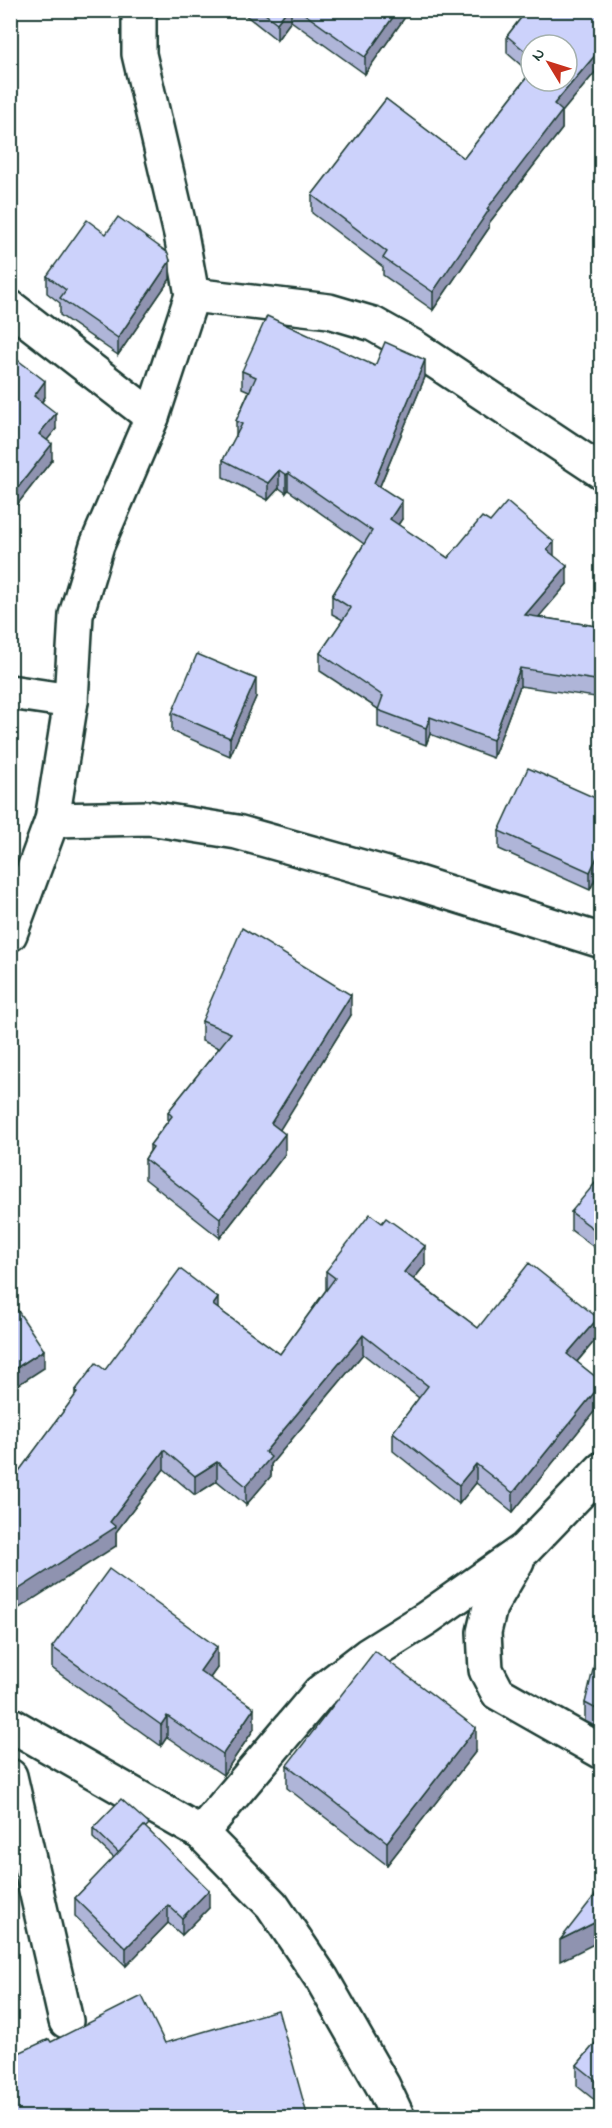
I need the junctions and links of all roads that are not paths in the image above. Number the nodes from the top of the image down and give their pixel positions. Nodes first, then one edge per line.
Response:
1 (139, 10) edge
2 (192, 295) junction
3 (10, 307) edge
4 (152, 417) junction
5 (602, 472) edge
6 (10, 692) edge
7 (71, 701) junction
8 (52, 820) junction
9 (10, 934) edge
10 (602, 941) edge
11 (602, 1469) edge
12 (525, 1549) junction
13 (10, 1724) edge
14 (602, 1752) edge
15 (10, 1776) edge
16 (201, 1833) junction
17 (66, 2021) dead end
18 (398, 2118) edge

1 - 2 street
2 - 4 street
2 - 5 street
3 - 4 street
4 - 7 street
6 - 7 street
7 - 8 street
8 - 9 street
8 - 10 street
11 - 12 street
12 - 14 street
12 - 16 street
13 - 16 street
15 - 17 street
16 - 18 street

